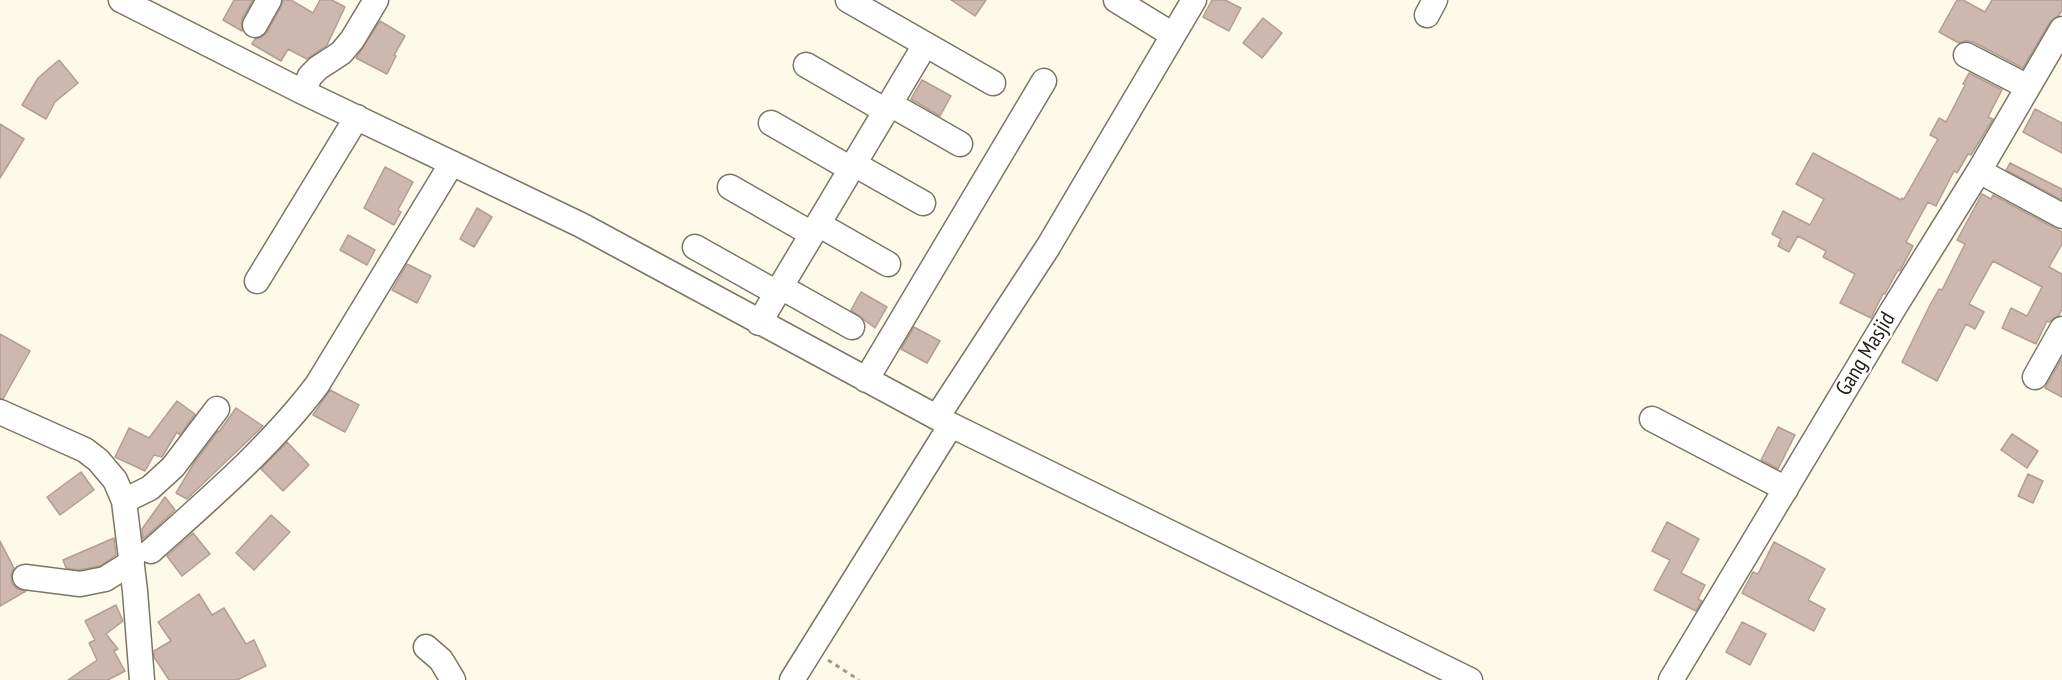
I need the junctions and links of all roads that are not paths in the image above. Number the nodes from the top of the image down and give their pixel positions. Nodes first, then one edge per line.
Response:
1 (121, 0) edge
2 (269, 0) edge
3 (376, 0) edge
4 (848, 0) edge
5 (1116, 0) edge
6 (1194, 0) edge
7 (255, 25) dead end
8 (2062, 29) edge
9 (1173, 35) junction
10 (925, 45) junction
11 (1966, 55) dead end
12 (806, 65) dead end
13 (1044, 81) dead end
14 (993, 83) dead end
15 (2028, 87) junction
16 (303, 92) junction
17 (888, 107) junction
18 (357, 117) junction
19 (771, 123) dead end
20 (960, 144) dead end
21 (452, 163) junction
22 (853, 166) junction
23 (1979, 171) junction
24 (730, 188) dead end
25 (923, 203) dead end
26 (2062, 216) edge
27 (815, 229) junction
28 (695, 247) dead end
29 (888, 264) dead end
30 (257, 281) dead end
31 (779, 290) junction
32 (759, 323) junction
33 (852, 327) dead end
34 (2062, 329) edge
35 (2035, 377) dead end
36 (866, 380) junction
37 (217, 409) dead end
38 (0, 412) edge
39 (1652, 419) dead end
40 (944, 421) junction
41 (1786, 489) junction
42 (124, 501) junction
43 (141, 556) junction
44 (25, 577) dead end
45 (426, 648) dead end
46 (446, 677) edge
47 (141, 680) edge
48 (792, 680) edge
49 (1470, 680) edge
50 (1671, 680) edge

1 - 16 street
2 - 7 street
3 - 16 street
4 - 10 street
5 - 9 street
6 - 9 street
8 - 15 street, Gang Masjid
9 - 40 street
10 - 14 street
10 - 17 street
11 - 15 street
12 - 17 street
13 - 36 street
15 - 23 street, Gang Masjid
16 - 18 street
17 - 20 street
17 - 22 street
18 - 21 street
18 - 30 street
19 - 22 street
21 - 32 street
21 - 43 street
22 - 25 street
22 - 27 street
23 - 26 street
23 - 41 street, Gang Masjid
24 - 27 street
27 - 29 street
27 - 31 street
28 - 31 street
31 - 32 street
31 - 33 street
32 - 36 street
34 - 35 street
36 - 40 street
37 - 42 street
38 - 42 street
39 - 41 street
40 - 48 street
40 - 49 street
41 - 50 street, Gang Masjid
42 - 43 street
43 - 44 street
43 - 47 street
45 - 46 street

